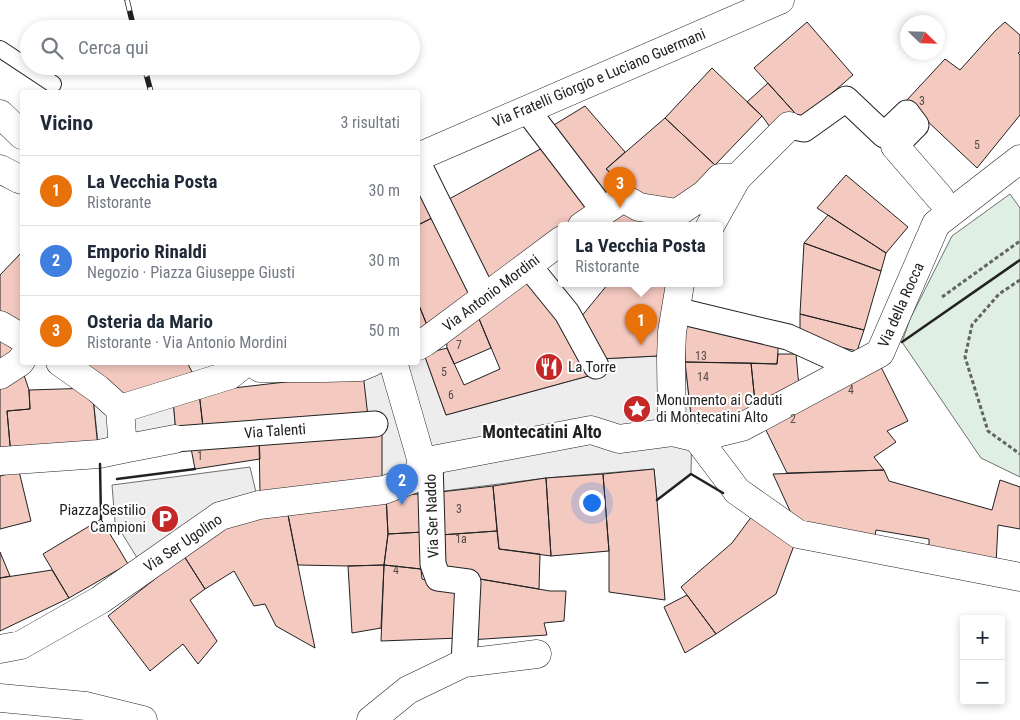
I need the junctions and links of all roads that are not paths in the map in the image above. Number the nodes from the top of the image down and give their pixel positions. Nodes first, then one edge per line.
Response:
1 (780, 0) edge
2 (0, 50) edge
3 (20, 63) edge
4 (39, 75) edge
5 (53, 84) dead end
6 (527, 110) junction
7 (0, 114) edge
8 (790, 126) joint
9 (20, 133) edge
10 (1020, 136) edge
11 (895, 146) joint
12 (420, 156) edge
13 (1020, 159) edge
14 (420, 167) edge
15 (0, 169) edge
16 (737, 178) junction
17 (20, 180) edge
18 (940, 198) junction
19 (593, 219) edge
20 (712, 222) edge
21 (558, 243) edge
22 (927, 245) junction
23 (528, 265) junction
24 (678, 297) edge
25 (485, 298) junction
26 (0, 325) edge
27 (20, 337) edge
28 (420, 344) edge
29 (20, 362) edge
30 (64, 365) edge
31 (241, 365) edge
32 (256, 365) edge
33 (366, 365) edge
34 (393, 365) edge
35 (596, 366) dead end
36 (854, 367) junction
37 (0, 375) edge
38 (120, 409) junction
39 (375, 424) dead end
40 (685, 435) junction
41 (175, 439) joint
42 (111, 452) junction
43 (0, 461) edge
44 (426, 462) junction
45 (1020, 577) edge
46 (0, 649) edge
47 (537, 654) dead end
48 (464, 663) junction
49 (0, 698) edge
50 (143, 720) edge
51 (371, 720) edge

1 - 6 street, Via Fratelli Giorgio e Luciano Guermani
2 - 3 lane
4 - 5 lane
6 - 12 street, Via Fratelli Giorgio e Luciano Guermani
6 - 19 street
7 - 9 street
8 - 11 street
8 - 16 street
10 - 18 street
11 - 18 street
13 - 22 street, Via della Rocca
14 - 25 street
15 - 17 street
16 - 19 street
16 - 20 street
18 - 22 street
21 - 23 street, Via Antonio Mordini
22 - 36 street, Via della Rocca
23 - 25 street, Via Antonio Mordini
23 - 35 street
24 - 36 street
24 - 40 street
25 - 28 street, Via Antonio Mordini
26 - 27 street
29 - 37 street
30 - 38 street
31 - 38 street
32 - 33 street
34 - 44 street
36 - 40 street, Via della Rocca
38 - 42 street
39 - 41 street, Via Talenti
40 - 44 street, Via della Rocca
40 - 45 street
41 - 42 street
42 - 43 street
44 - 46 street, Via Ser Ugolino
44 - 48 street, Via Ser Naddo
47 - 48 street
48 - 51 street
49 - 50 street

